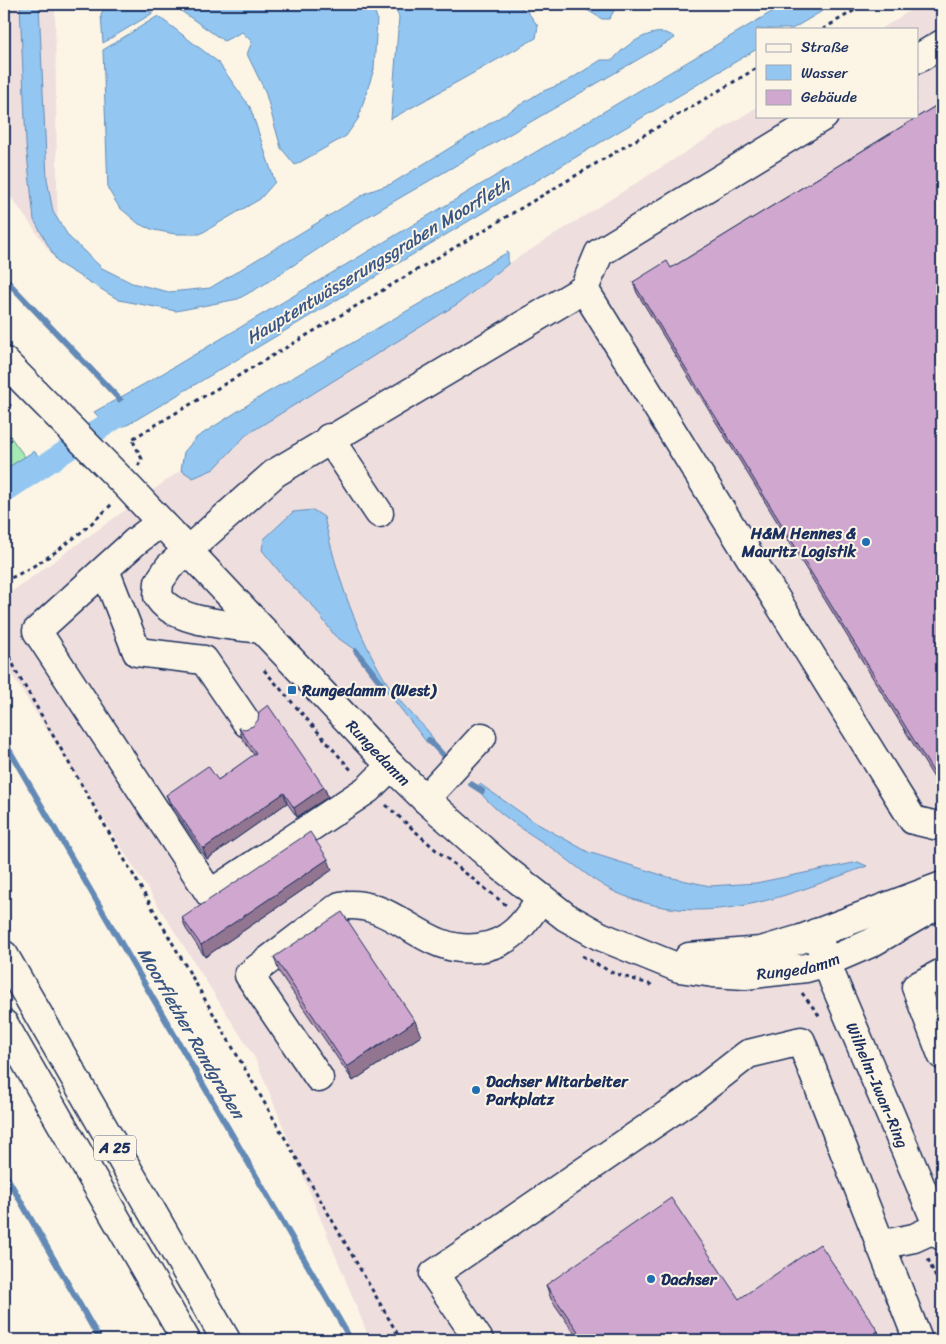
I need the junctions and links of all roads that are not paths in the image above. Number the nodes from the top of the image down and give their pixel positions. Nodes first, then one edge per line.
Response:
1 (942, 44) edge
2 (918, 58) edge
3 (821, 118) edge
4 (584, 290) junction
5 (4, 361) edge
6 (329, 438) junction
7 (379, 513) dead end
8 (161, 522) junction
9 (188, 552) junction
10 (105, 570) junction
11 (260, 629) junction
12 (247, 723) dead end
13 (482, 736) dead end
14 (391, 766) junction
15 (425, 800) junction
16 (942, 824) edge
17 (942, 886) edge
18 (541, 898) junction
19 (942, 902) edge
20 (816, 933) junction
21 (643, 953) junction
22 (4, 955) edge
23 (827, 962) junction
24 (942, 973) edge
25 (4, 1024) edge
26 (942, 1055) edge
27 (319, 1078) dead end
28 (940, 1232) edge
29 (880, 1245) junction
30 (186, 1340) edge
31 (226, 1340) edge
32 (479, 1340) edge
33 (918, 1340) edge

1 - 2 main road
3 - 4 main road
4 - 6 main road
4 - 16 main road
5 - 8 main road, Rungedamm
6 - 7 main road
6 - 9 main road
8 - 9 main road, Rungedamm
8 - 10 main road
9 - 11 main road, Rungedamm
9 - 11 main road
10 - 12 main road
10 - 14 main road
11 - 14 main road, Rungedamm
13 - 15 main road
14 - 15 main road, Rungedamm
15 - 18 main road, Rungedamm
17 - 20 main road, Rungedamm
18 - 21 main road, Rungedamm
18 - 27 main road
19 - 23 main road, Rungedamm
20 - 21 main road, Rungedamm
20 - 23 main road, Wilhelm-Iwan-Ring
21 - 23 main road, Rungedamm
22 - 31 main road, A 25
23 - 28 main road, Wilhelm-Iwan-Ring
24 - 26 main road
25 - 30 main road, A 25
28 - 29 main road
29 - 32 main road
29 - 33 main road

